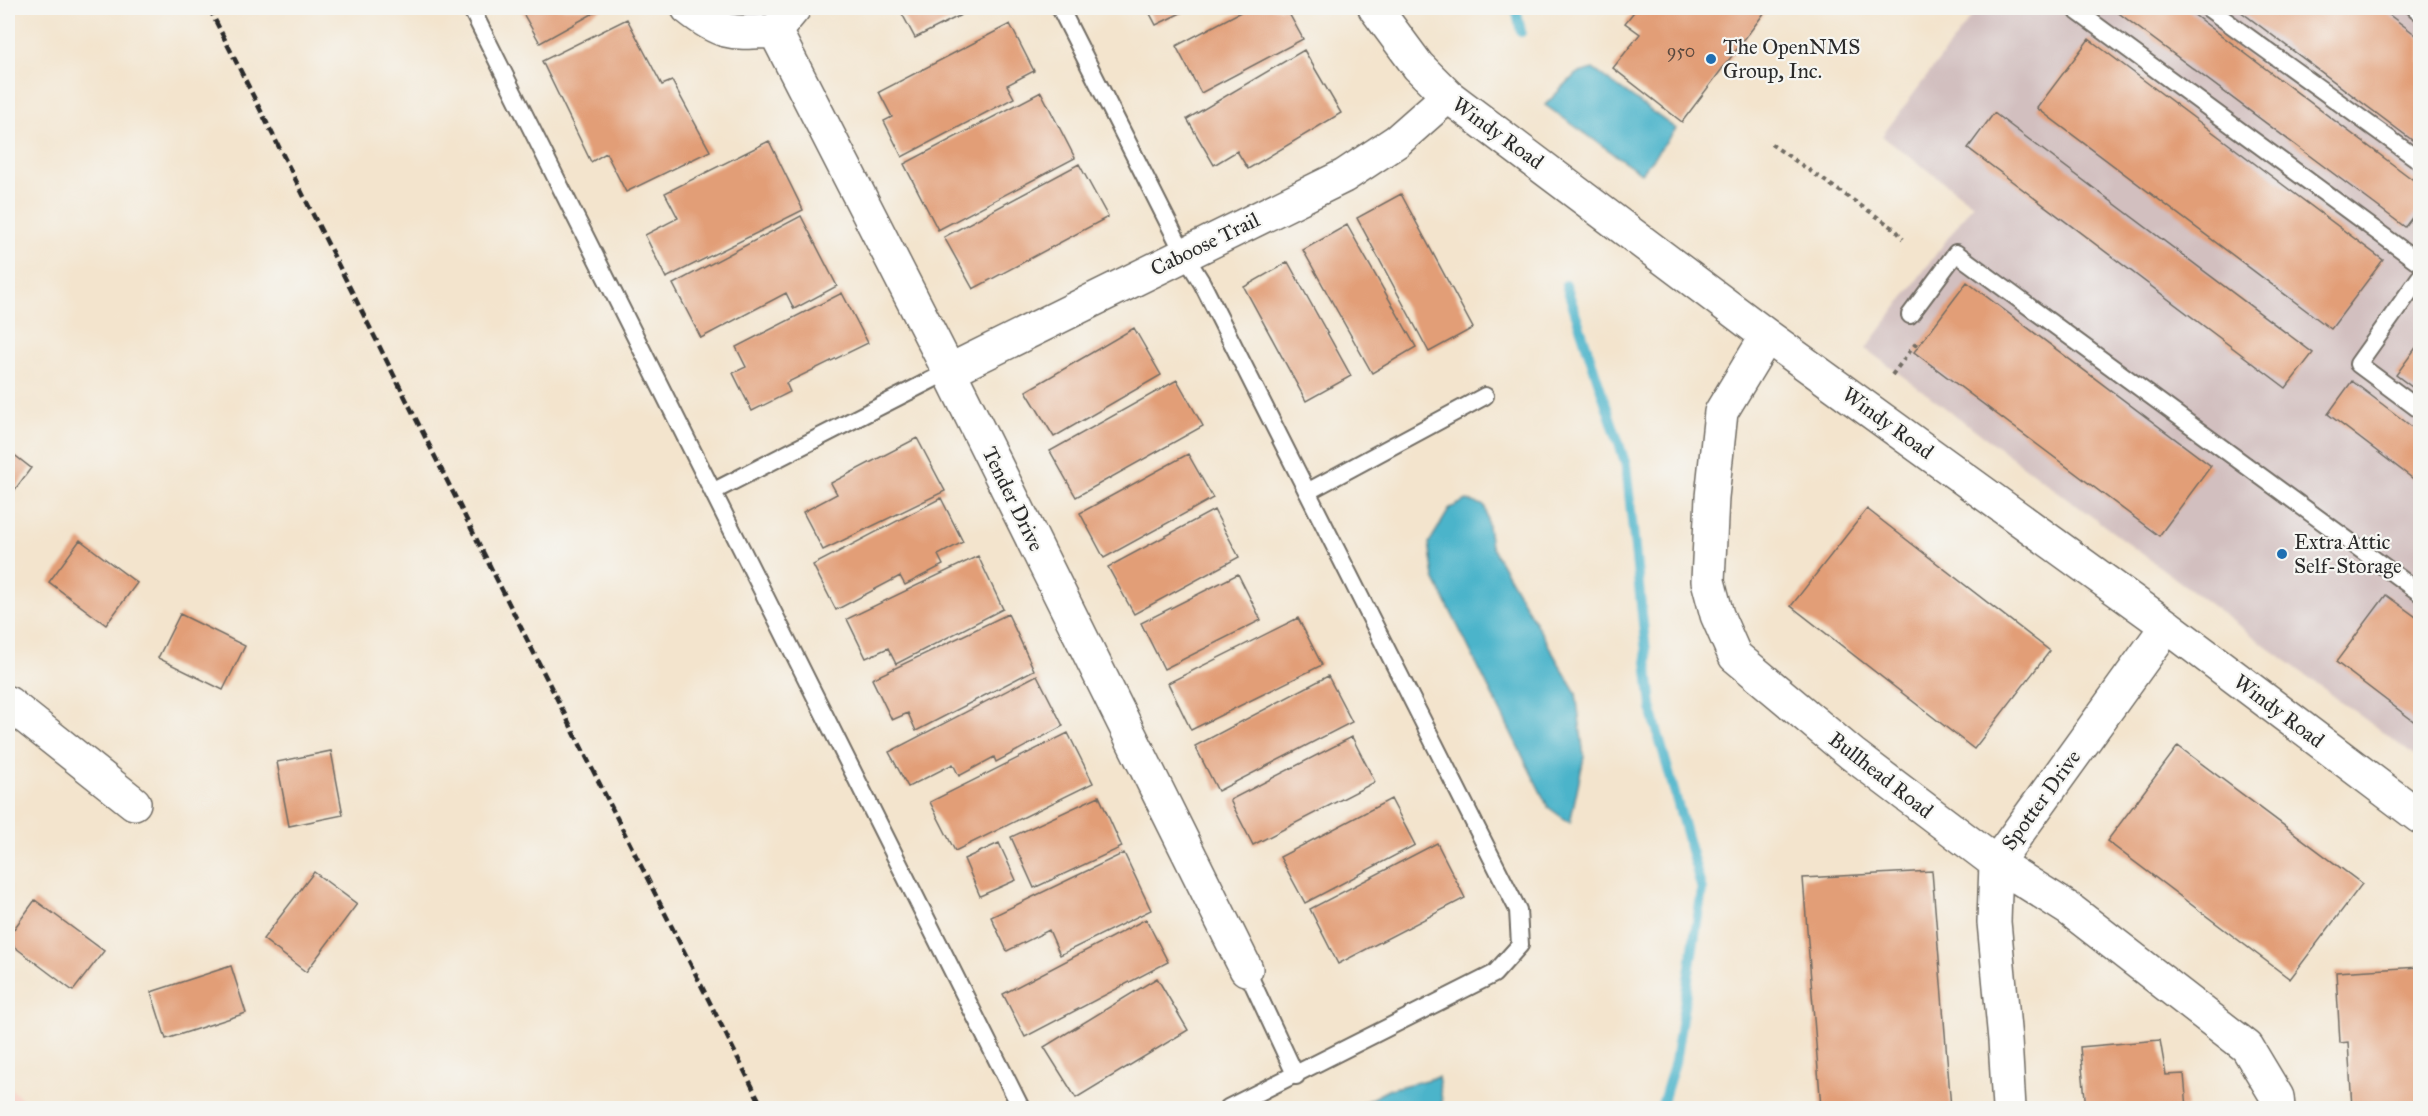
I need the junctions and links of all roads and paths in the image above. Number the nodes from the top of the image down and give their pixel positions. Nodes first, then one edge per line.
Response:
1 (471, 8) edge
2 (688, 8) edge
3 (1060, 8) edge
4 (1376, 8) edge
5 (2208, 8) edge
6 (2415, 8) edge
7 (2080, 10) edge
8 (2421, 12) edge
9 (784, 19) edge
10 (1448, 96) junction
11 (1770, 144) dead end
12 (2421, 161) edge
13 (1903, 239) dead end
14 (1184, 254) junction
15 (2421, 263) edge
16 (2421, 277) edge
17 (1910, 315) dead end
18 (1767, 336) junction
19 (949, 371) junction
20 (1485, 396) dead end
21 (2421, 410) edge
22 (714, 491) junction
23 (1307, 492) junction
24 (2421, 593) edge
25 (2167, 626) junction
26 (8, 703) edge
27 (134, 803) dead end
28 (2421, 817) edge
29 (1996, 862) junction
30 (1246, 969) joint
31 (1296, 1076) junction
32 (1021, 1108) edge
33 (1228, 1108) edge
34 (2009, 1108) edge
35 (2278, 1108) edge

1 - 22 lane
2 - 9 street, Tender Drive
3 - 14 lane
4 - 10 street, Windy Road
5 - 12 lane
6 - 8 lane
7 - 15 lane
9 - 19 street, Tender Drive
10 - 14 street, Caboose Trail
10 - 18 street, Windy Road
11 - 13 path
14 - 19 street, Caboose Trail
14 - 23 lane
16 - 21 lane
17 - 24 lane
18 - 25 street, Windy Road
18 - 29 street, Bullhead Road
19 - 22 lane
19 - 30 street, Tender Drive
20 - 23 lane
22 - 32 lane
23 - 31 lane
25 - 28 street, Windy Road
25 - 29 street, Spotter Drive
26 - 27 street
29 - 34 street, Spotter Drive
29 - 35 street, Bullhead Road
30 - 31 lane
31 - 33 lane

